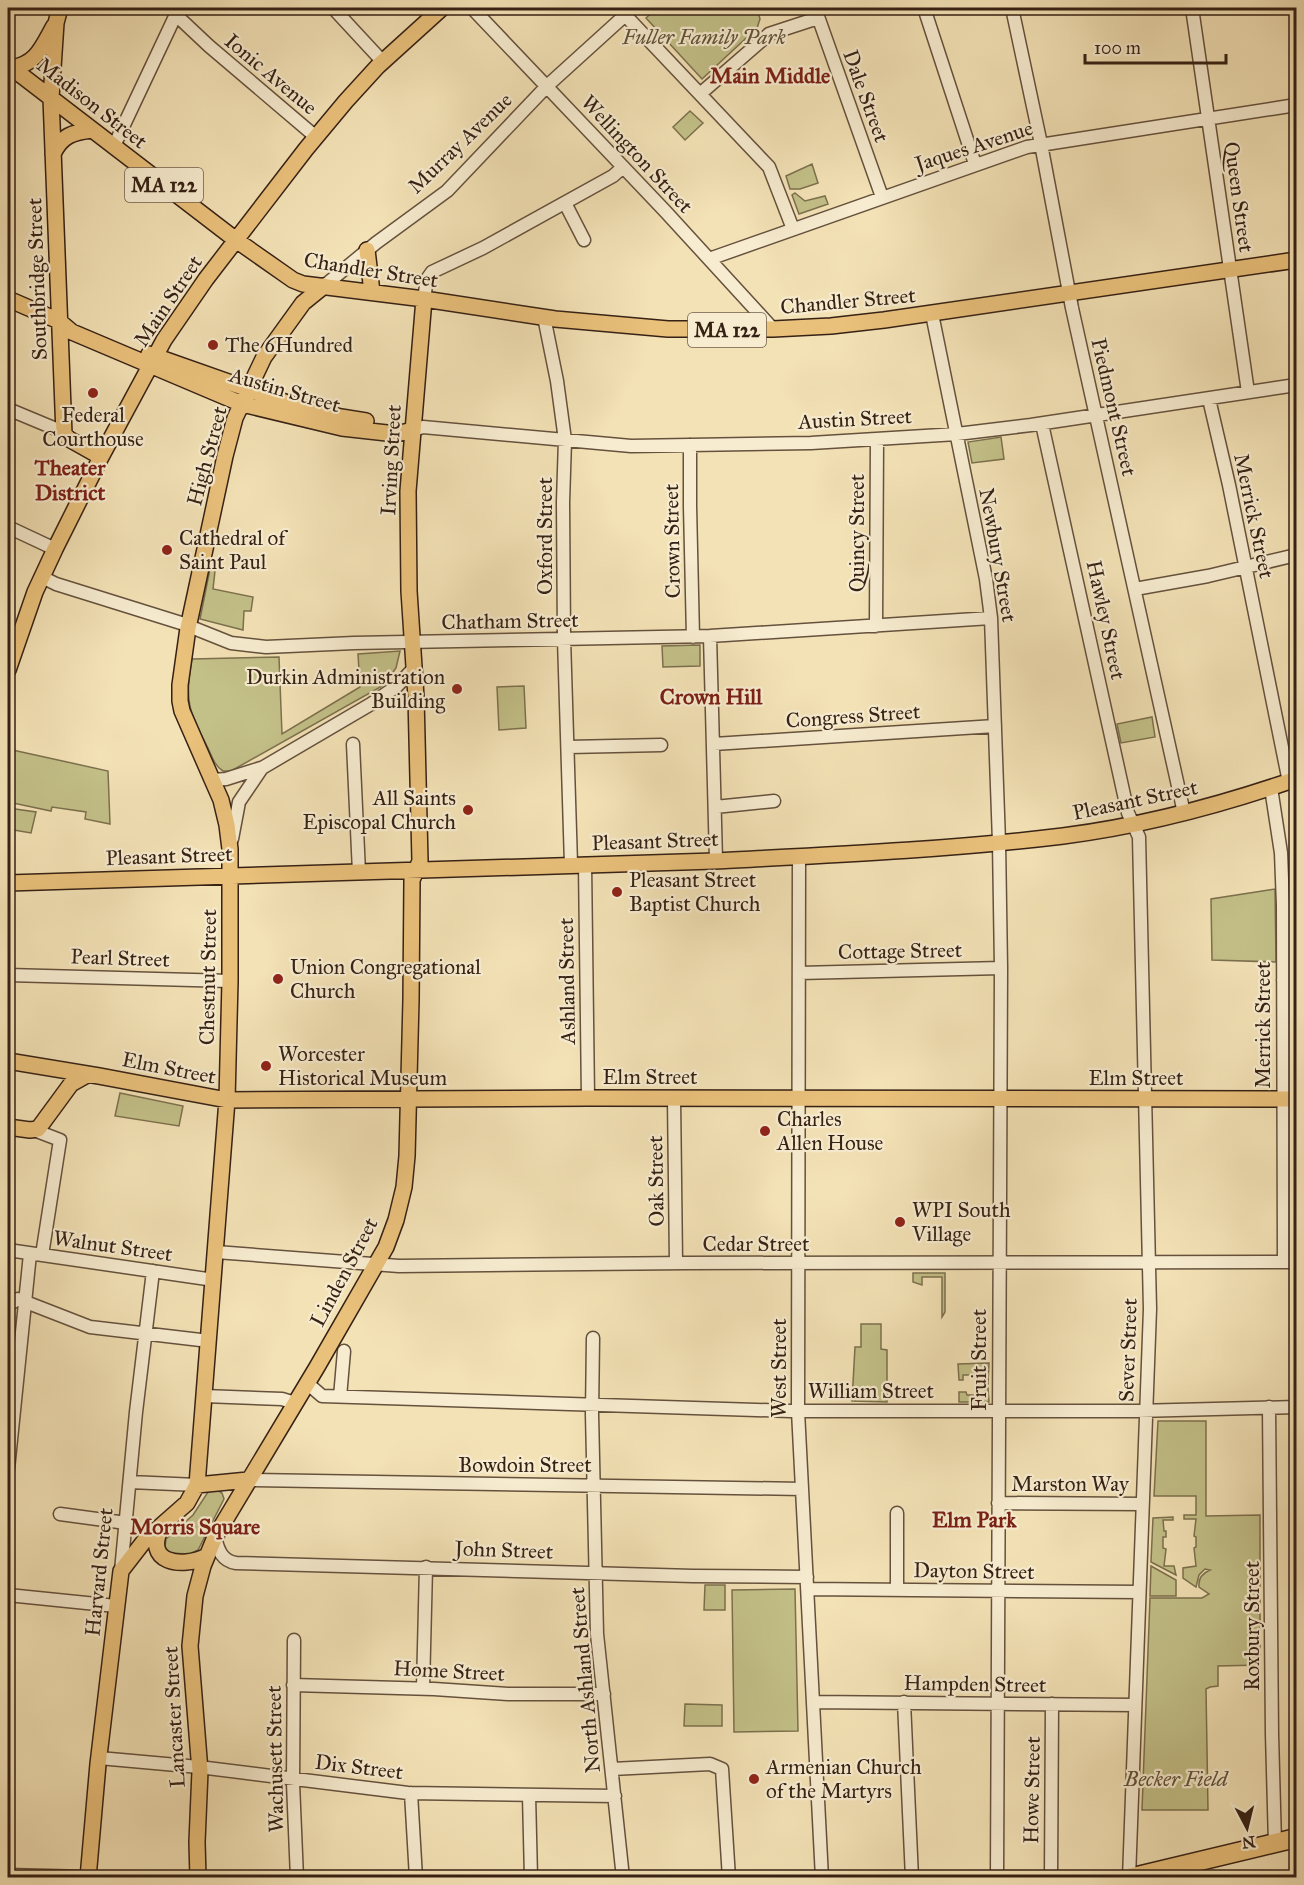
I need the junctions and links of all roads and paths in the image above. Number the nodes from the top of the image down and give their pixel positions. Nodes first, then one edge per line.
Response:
1 (60, 8) edge
2 (333, 8) edge
3 (442, 8) edge
4 (472, 8) edge
5 (924, 8) edge
6 (1012, 8) edge
7 (1192, 8) edge
8 (177, 11) edge
9 (629, 11) edge
10 (816, 13) edge
11 (56, 23) junction
12 (383, 62) junction
13 (10, 66) edge
14 (547, 86) junction
15 (700, 94) junction
16 (51, 98) junction
17 (1296, 105) edge
18 (1208, 119) junction
19 (92, 129) junction
20 (316, 137) junction
21 (1041, 144) junction
22 (114, 146) junction
23 (52, 154) junction
24 (975, 164) junction
25 (622, 168) junction
26 (882, 197) junction
27 (565, 203) junction
28 (793, 229) junction
29 (237, 240) junction
30 (584, 240) dead end
31 (367, 250) junction
32 (709, 259) junction
33 (1296, 260) edge
34 (1229, 271) junction
35 (324, 286) junction
36 (372, 292) junction
37 (1069, 292) junction
38 (8, 299) edge
39 (424, 299) junction
40 (932, 314) junction
41 (544, 317) junction
42 (59, 321) junction
43 (773, 329) junction
44 (153, 361) junction
45 (1296, 385) edge
46 (1248, 392) junction
47 (245, 397) junction
48 (1209, 399) junction
49 (8, 408) edge
50 (1095, 415) junction
51 (1042, 424) junction
52 (413, 430) junction
53 (64, 434) junction
54 (957, 434) junction
55 (877, 439) junction
56 (565, 440) junction
57 (690, 445) junction
58 (101, 457) junction
59 (8, 527) edge
60 (55, 549) junction
61 (1296, 555) edge
62 (1244, 567) junction
63 (42, 577) junction
64 (1136, 589) junction
65 (991, 618) junction
66 (876, 626) junction
67 (188, 628) junction
68 (710, 636) junction
69 (693, 637) junction
70 (564, 639) junction
71 (413, 642) junction
72 (414, 668) junction
73 (8, 670) edge
74 (995, 726) junction
75 (353, 744) dead end
76 (714, 744) junction
77 (661, 745) dead end
78 (568, 747) junction
79 (262, 768) junction
80 (213, 780) junction
81 (1292, 781) edge
82 (1271, 788) junction
83 (774, 801) dead end
84 (715, 807) junction
85 (1184, 813) junction
86 (1133, 824) junction
87 (999, 842) junction
88 (230, 849) junction
89 (799, 857) junction
90 (716, 860) junction
91 (578, 864) junction
92 (418, 869) junction
93 (359, 872) junction
94 (230, 874) junction
95 (8, 882) edge
96 (1296, 902) edge
97 (1283, 904) junction
98 (1001, 968) junction
99 (799, 973) junction
100 (8, 975) edge
101 (1282, 980) junction
102 (231, 981) junction
103 (1296, 981) edge
104 (8, 1061) edge
105 (87, 1075) junction
106 (588, 1098) junction
107 (674, 1098) junction
108 (800, 1099) junction
109 (999, 1099) junction
110 (1146, 1099) junction
111 (1290, 1099) edge
112 (226, 1100) junction
113 (408, 1100) junction
114 (8, 1127) edge
115 (34, 1130) junction
116 (8, 1250) edge
117 (216, 1252) junction
118 (36, 1254) junction
119 (1149, 1262) junction
120 (1290, 1262) edge
121 (676, 1263) junction
122 (799, 1263) junction
123 (375, 1264) junction
124 (999, 1264) junction
125 (153, 1271) junction
126 (214, 1280) junction
127 (24, 1301) junction
128 (8, 1305) edge
129 (146, 1333) junction
130 (593, 1338) dead end
131 (209, 1341) junction
132 (344, 1351) dead end
133 (307, 1383) junction
134 (204, 1396) junction
135 (340, 1397) junction
136 (295, 1402) junction
137 (593, 1406) junction
138 (1269, 1407) junction
139 (1296, 1407) edge
140 (1146, 1409) junction
141 (798, 1411) junction
142 (999, 1411) junction
143 (8, 1469) edge
144 (248, 1480) junction
145 (130, 1482) junction
146 (594, 1484) junction
147 (204, 1486) junction
148 (802, 1489) junction
149 (998, 1503) junction
150 (1142, 1504) junction
151 (232, 1506) junction
152 (60, 1514) dead end
153 (897, 1514) dead end
154 (126, 1523) junction
155 (162, 1526) junction
156 (215, 1537) junction
157 (207, 1556) junction
158 (426, 1567) junction
159 (121, 1571) junction
160 (595, 1572) junction
161 (807, 1583) junction
162 (897, 1590) junction
163 (998, 1591) junction
164 (1139, 1592) junction
165 (8, 1595) edge
166 (116, 1606) junction
167 (294, 1640) dead end
168 (293, 1685) junction
169 (423, 1688) junction
170 (604, 1694) junction
171 (814, 1702) junction
172 (904, 1702) junction
173 (998, 1703) junction
174 (1052, 1704) junction
175 (1135, 1705) junction
176 (99, 1758) junction
177 (199, 1767) junction
178 (612, 1769) junction
179 (293, 1779) junction
180 (411, 1793) junction
181 (530, 1795) junction
182 (615, 1796) junction
183 (1296, 1838) edge
184 (1275, 1844) junction
185 (1189, 1870) edge
186 (8, 1875) edge
187 (88, 1877) edge
188 (198, 1878) edge
189 (297, 1878) edge
190 (416, 1878) edge
191 (531, 1878) edge
192 (623, 1878) edge
193 (729, 1878) edge
194 (822, 1878) edge
195 (912, 1878) edge
196 (997, 1878) edge
197 (1051, 1878) edge
198 (1129, 1878) edge

1 - 11 main road, Southbridge Street
2 - 12 street
3 - 12 main road, Main Street
4 - 14 street, Wellington Street
5 - 24 street
6 - 21 street, Piedmont Street
7 - 18 street, Queen Street
8 - 20 street, Ionic Avenue
8 - 22 street
9 - 14 street, Murray Avenue
9 - 15 street
10 - 15 street
10 - 26 street, Dale Street
11 - 13 main road
11 - 16 main road, Southbridge Street
12 - 20 main road, Main Street
13 - 16 main road, Madison Street / MA 122
14 - 25 street, Wellington Street
14 - 31 street, Murray Avenue
15 - 28 street
16 - 19 main road, Madison Street / MA 122
16 - 23 main road, Southbridge Street
17 - 18 street, Jaques Avenue
18 - 21 street, Jaques Avenue
18 - 34 street, Queen Street
19 - 22 main road, Madison Street / MA 122
19 - 23 main road
20 - 29 main road, Main Street
21 - 24 street, Jaques Avenue
21 - 37 street, Piedmont Street
22 - 29 main road, Madison Street / MA 122
23 - 42 main road, Southbridge Street
24 - 26 street, Jaques Avenue
25 - 27 street, Irving Street
25 - 32 street, Wellington Street
26 - 28 street, Jaques Avenue
27 - 30 street
27 - 39 street, Irving Street
28 - 32 street, Jaques Avenue
29 - 35 main road, Chandler Street / MA 122
29 - 44 main road, Main Street
31 - 35 street, Murray Avenue
31 - 36 main road
32 - 43 street, Wellington Street
33 - 34 main road, Chandler Street / MA 122
34 - 37 main road, Chandler Street / MA 122
34 - 46 street, Queen Street
35 - 36 main road, Chandler Street / MA 122
35 - 47 main road, Murray Avenue
36 - 39 main road, Chandler Street / MA 122
37 - 40 main road, Chandler Street / MA 122
37 - 50 street, Piedmont Street
38 - 42 main road, Austin Street
39 - 41 main road, Chandler Street / MA 122
39 - 52 main road, Irving Street
40 - 43 main road, Chandler Street / MA 122
40 - 54 street, Newbury Street
41 - 43 main road, Chandler Street / MA 122
41 - 56 street, Oxford Street
42 - 44 main road, Austin Street
42 - 53 main road, Southbridge Street
44 - 47 main road, Austin Street
44 - 58 main road, Main Street
45 - 46 street, Austin Street
46 - 48 street, Austin Street
47 - 52 main road, Austin Street
47 - 67 main road, High Street
48 - 50 street, Austin Street
48 - 62 street, Merrick Street
49 - 53 street
50 - 51 street, Austin Street
50 - 64 street, Piedmont Street
51 - 54 street, Austin Street
51 - 86 street, Hawley Street
52 - 56 street, Austin Street
52 - 71 main road, Irving Street
53 - 58 main road
54 - 55 street, Austin Street
54 - 65 street, Newbury Street
55 - 57 street, Austin Street
55 - 66 street, Quincy Street
56 - 57 street, Austin Street
56 - 70 street, Oxford Street
57 - 69 street, Crown Street
58 - 60 main road, Main Street
59 - 60 street
60 - 63 main road, Main Street
61 - 62 street
62 - 64 street
62 - 81 street, Merrick Street
63 - 67 street, Chatham Street
63 - 73 main road, Main Street
64 - 85 street, Piedmont Street
65 - 66 street, Chatham Street
65 - 74 street, Newbury Street
66 - 68 street, Chatham Street
67 - 71 street, Chatham Street
67 - 80 main road, High Street
68 - 69 street, Chatham Street
68 - 76 street
69 - 70 street, Chatham Street
70 - 71 street, Chatham Street
70 - 78 street, Oxford Street
71 - 72 main road, Irving Street
72 - 79 street, Chestnut Street
72 - 92 main road, Irving Street
74 - 76 street, Congress Street
74 - 87 street, Newbury Street
75 - 93 street
76 - 84 street
77 - 78 street
78 - 91 street, Oxford Street
79 - 80 street
79 - 88 street, Chestnut Street
80 - 88 main road, High Street
81 - 82 main road, Pleasant Street
82 - 85 main road, Pleasant Street
82 - 97 street, Merrick Street
83 - 84 street
84 - 90 street
85 - 86 main road, Pleasant Street
86 - 87 main road, Pleasant Street
86 - 110 street, Sever Street
87 - 89 main road, Pleasant Street
87 - 98 street, Fruit Street
88 - 94 main road, Chestnut Street
89 - 90 main road, Pleasant Street
89 - 99 street, West Street
90 - 91 main road, Pleasant Street
91 - 92 main road, Pleasant Street
91 - 106 street, Ashland Street
92 - 93 main road, Pleasant Street
92 - 113 main road, Linden Street
93 - 94 main road, Pleasant Street
94 - 95 main road, Pleasant Street
94 - 102 main road, Chestnut Street
96 - 97 street
97 - 101 street, Merrick Street
98 - 99 street, Cottage Street
98 - 109 street, Fruit Street
99 - 108 street, West Street
100 - 102 street, Pearl Street
101 - 103 street
101 - 111 street, Merrick Street
102 - 112 main road, Chestnut Street
104 - 105 main road, Elm Street
105 - 112 main road, Elm Street
105 - 115 main road
106 - 107 main road, Elm Street
106 - 113 main road, Elm Street
107 - 108 main road, Elm Street
107 - 121 street, Oak Street
108 - 109 main road, Elm Street
108 - 122 street, West Street
109 - 110 main road, Elm Street
109 - 124 street, Fruit Street
110 - 111 main road, Elm Street
110 - 119 street, Sever Street
111 - 120 street, Merrick Street
112 - 113 main road, Elm Street
112 - 117 main road, Chestnut Street
113 - 123 main road, Linden Street
114 - 115 main road
115 - 118 street
116 - 118 street, Walnut Street
117 - 123 street, Cedar Street
117 - 126 main road, Chestnut Street
118 - 125 street, Walnut Street
118 - 127 street
119 - 120 street, Cedar Street
119 - 124 street, Cedar Street
119 - 140 street, Sever Street
121 - 122 street, Cedar Street
121 - 123 street, Cedar Street
122 - 124 street, Cedar Street
122 - 141 street, West Street
123 - 133 main road, Linden Street
124 - 142 street, Fruit Street
125 - 126 street, Walnut Street
125 - 129 street, Harvard Street
126 - 131 main road, Chestnut Street
127 - 128 street
127 - 129 street
127 - 143 street
129 - 131 street
129 - 145 street, Harvard Street
130 - 137 street, North Ashland Street
131 - 134 main road, Chestnut Street
132 - 135 street
133 - 135 street, William Street
133 - 136 main road, Linden Street
134 - 136 street
134 - 147 main road, Chestnut Street
135 - 137 street, William Street
136 - 144 main road, Linden Street
137 - 141 street, William Street
137 - 146 street, North Ashland Street
138 - 139 street, William Street
138 - 140 street, William Street
138 - 184 street, Roxbury Street
140 - 142 street, William Street
140 - 150 street, Sever Street
141 - 142 street, William Street
141 - 148 street, West Street
142 - 149 street, Fruit Street
144 - 146 street, Bowdoin Street
144 - 147 main road
144 - 151 main road, Linden Street
145 - 147 street
145 - 154 street, Harvard Street
146 - 148 street, Bowdoin Street
146 - 160 street, North Ashland Street
147 - 151 main road
147 - 155 main road
148 - 161 street, West Street
149 - 150 street, Marston Way
149 - 163 street, Fruit Street
150 - 164 street, Sever Street
151 - 156 main road, Linden Street
152 - 154 street
153 - 162 street
154 - 159 street, Harvard Street
155 - 157 main road
155 - 159 main road
156 - 157 main road, Linden Street
156 - 158 street, John Street
157 - 177 main road, Lancaster Street
158 - 160 street, John Street
158 - 169 street
159 - 166 main road, Harvard Street
160 - 161 street, John Street
160 - 170 street, North Ashland Street
161 - 162 street, Dayton Street
161 - 171 street, West Street
162 - 163 street, Dayton Street
163 - 164 street, Dayton Street
163 - 173 street, Fruit Street
164 - 175 street, Sever Street
165 - 166 street
166 - 176 main road, Harvard Street
167 - 168 street, Wachusett Street
168 - 169 street, Home Street
168 - 179 street, Wachusett Street
169 - 170 street, Home Street
170 - 178 street, North Ashland Street
171 - 172 street, Hampden Street
171 - 194 street, West Street
172 - 173 street, Hampden Street
172 - 195 street
173 - 174 street, Hampden Street
173 - 196 street, Fruit Street
174 - 175 street, Hampden Street
174 - 197 street, Howe Street
175 - 198 street, Sever Street
176 - 177 street, Dix Street
176 - 187 main road, Harvard Street
177 - 179 street, Dix Street
177 - 188 main road, Lancaster Street
178 - 182 street, North Ashland Street
178 - 193 street
179 - 180 street, Dix Street
179 - 189 street, Wachusett Street
180 - 181 street, Dix Street
180 - 190 street
181 - 182 street, Dix Street
181 - 191 street
182 - 192 street, North Ashland Street
183 - 184 highway
184 - 185 highway
185 - 198 highway
186 - 187 street

